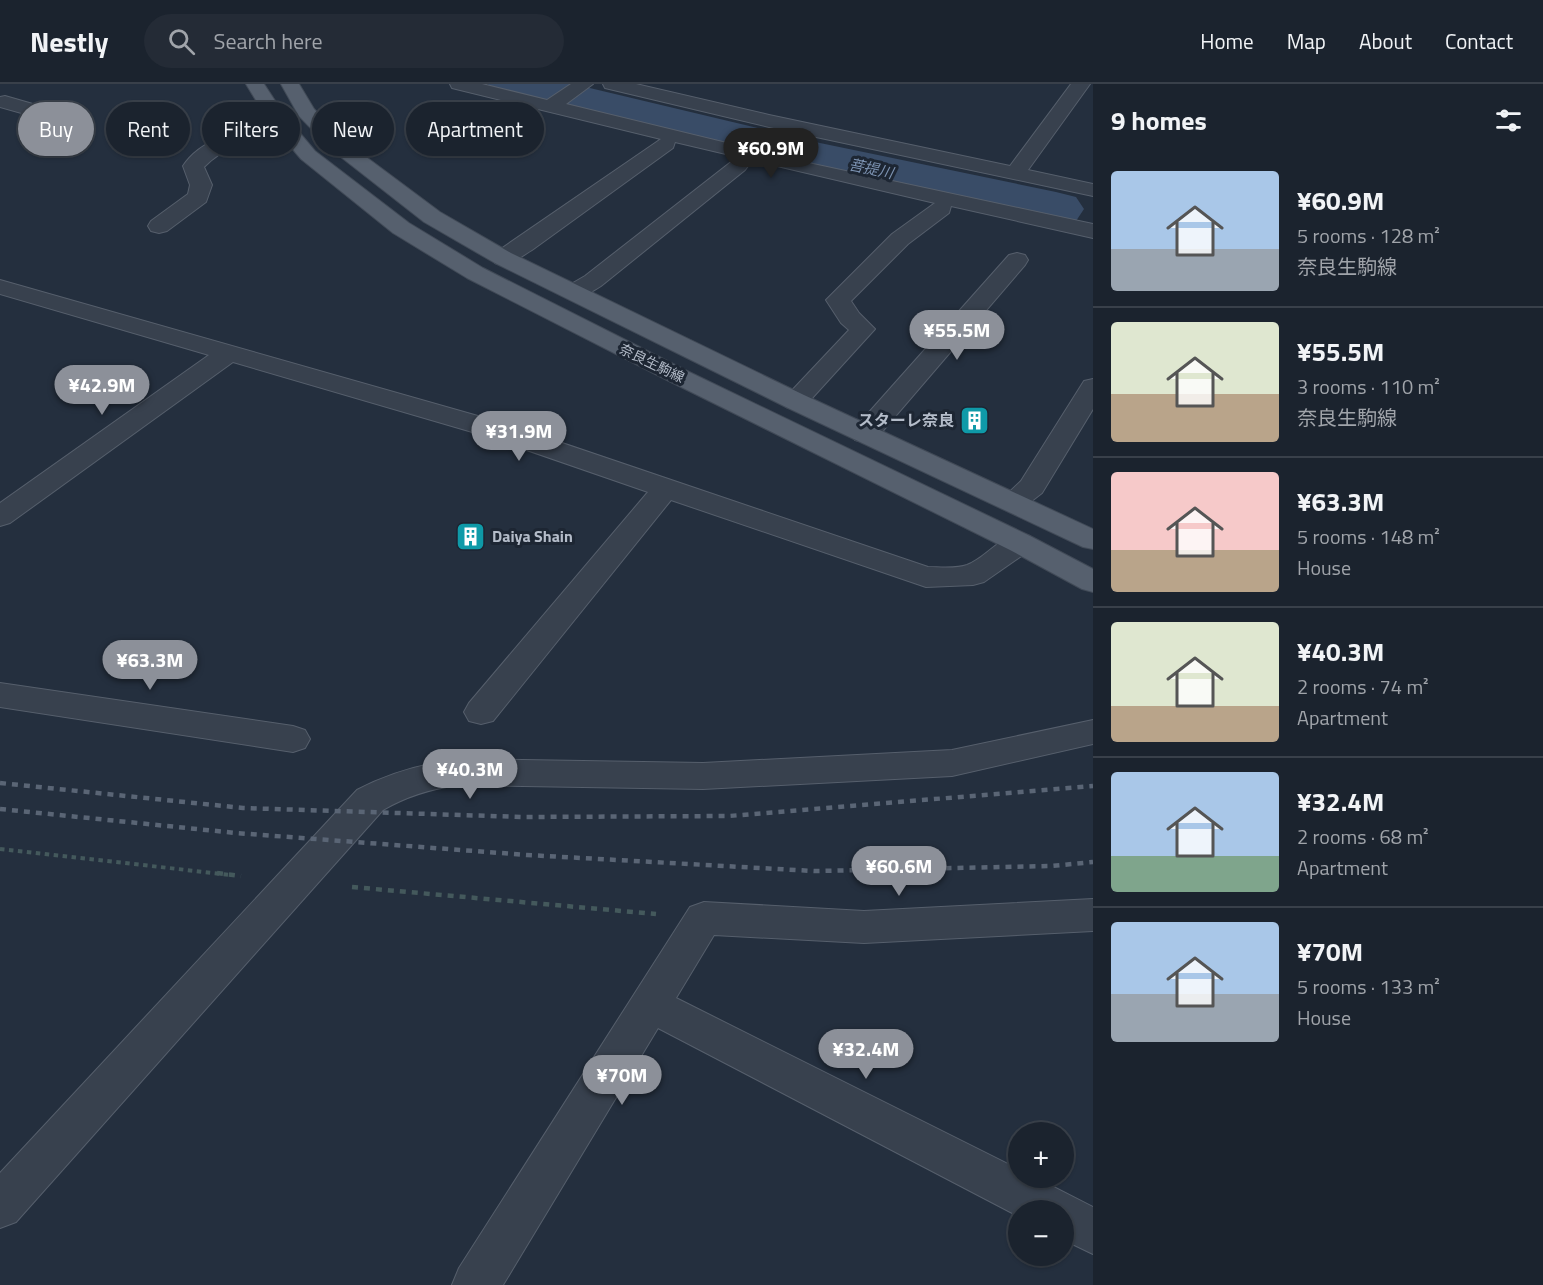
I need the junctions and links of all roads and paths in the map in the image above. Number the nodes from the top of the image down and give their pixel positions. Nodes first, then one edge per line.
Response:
1 (255, 84) edge
2 (290, 84) edge
3 (459, 84) edge
4 (612, 84) edge
5 (1081, 84) edge
6 (26, 91) dead end
7 (566, 96) edge
8 (268, 102) edge
9 (2, 103) edge
10 (18, 107) edge
11 (666, 144) dead end
12 (300, 145) edge
13 (202, 156) edge
14 (738, 166) dead end
15 (1015, 173) junction
16 (1093, 190) edge
17 (941, 208) dead end
18 (159, 226) dead end
19 (1093, 231) edge
20 (503, 258) junction
21 (1017, 260) dead end
22 (0, 287) edge
23 (574, 292) junction
24 (230, 352) junction
25 (1093, 387) edge
26 (795, 401) junction
27 (865, 434) junction
28 (666, 488) junction
29 (1014, 501) junction
30 (0, 517) edge
31 (1093, 540) edge
32 (1020, 543) junction
33 (1093, 582) edge
34 (0, 695) edge
35 (481, 712) dead end
36 (1093, 732) edge
37 (293, 738) dead end
38 (0, 849) edge
39 (241, 876) dead end
40 (352, 887) dead end
41 (1093, 915) edge
42 (704, 918) junction
43 (650, 1004) junction
44 (1034, 1200) edge
45 (0, 1206) edge
46 (1074, 1221) edge
47 (1093, 1231) edge
48 (476, 1285) edge

1 - 8 main road, 奈良生駒線
2 - 20 main road, 奈良生駒線
3 - 7 street
4 - 15 street
5 - 15 street
6 - 9 street
7 - 19 street
9 - 10 street
11 - 20 street
12 - 32 main road, 奈良生駒線
13 - 18 street
14 - 23 street
15 - 16 street
17 - 26 street
20 - 23 main road, 奈良生駒線
21 - 27 street
22 - 24 street
23 - 26 main road, 奈良生駒線
24 - 28 street
24 - 30 street
25 - 29 street
26 - 27 main road, 奈良生駒線
27 - 29 main road, 奈良生駒線
28 - 32 street
28 - 35 street
29 - 31 main road, 奈良生駒線
32 - 33 main road, 奈良生駒線
34 - 37 street
36 - 45 street
38 - 39 path
40 - 42 path
41 - 42 street
42 - 43 street
43 - 44 street
43 - 48 street
46 - 47 street

